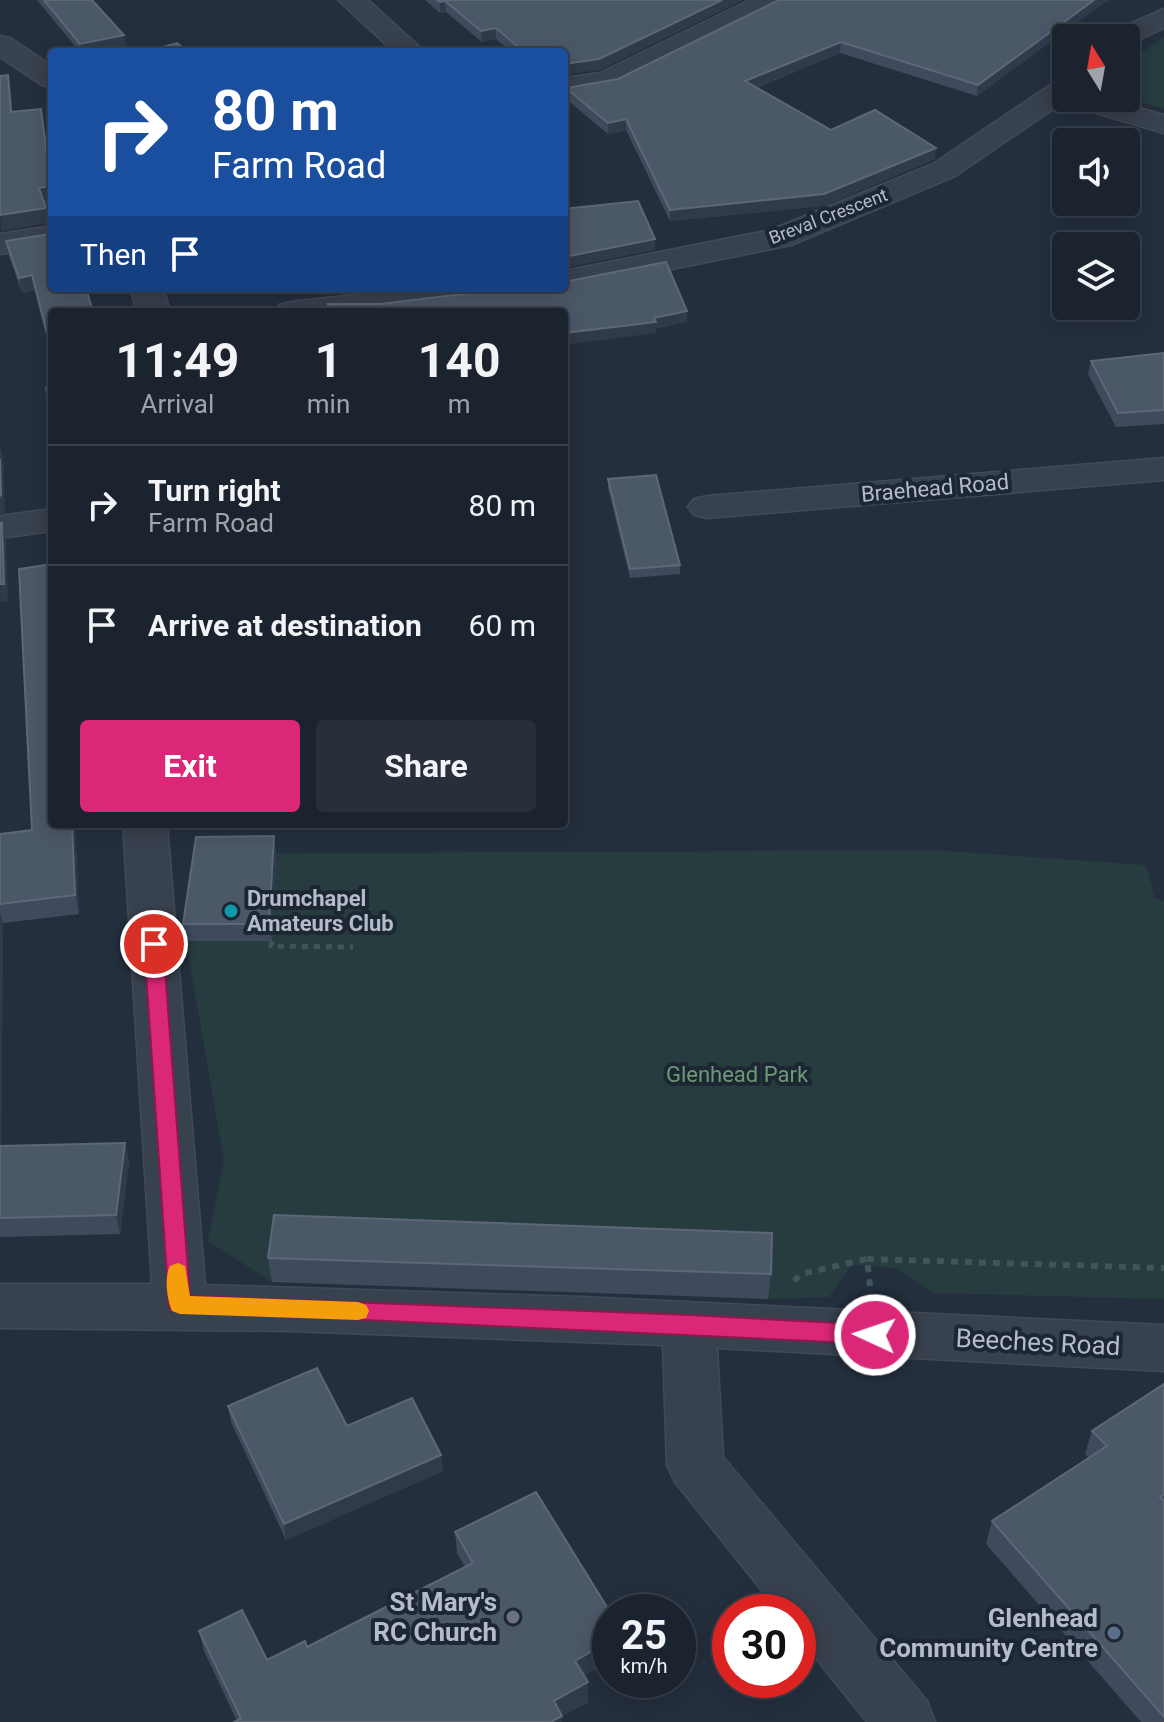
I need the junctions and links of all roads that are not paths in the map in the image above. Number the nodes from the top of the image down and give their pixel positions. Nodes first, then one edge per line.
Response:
1 (352, 0) edge
2 (771, 0) edge
3 (1164, 17) edge
4 (1140, 29) edge
5 (0, 44) edge
6 (406, 48) edge
7 (48, 76) edge
8 (568, 86) edge
9 (1052, 103) edge
10 (1125, 112) edge
11 (1164, 124) edge
12 (48, 237) edge
13 (0, 244) edge
14 (568, 280) edge
15 (471, 292) edge
16 (327, 308) edge
17 (1164, 469) edge
18 (707, 507) dead end
19 (48, 521) edge
20 (0, 527) edge
21 (145, 828) edge
22 (180, 1305) junction
23 (0, 1306) edge
24 (689, 1324) junction
25 (1164, 1348) edge
26 (905, 1722) edge

1 - 6 street
2 - 8 street
3 - 4 street
5 - 7 street
9 - 14 street, Breval Crescent
10 - 11 street
12 - 13 street
15 - 16 street
17 - 18 street, Braehead Road
19 - 20 street
21 - 22 street
22 - 23 street, Beeches Road
22 - 24 street, Beeches Road
24 - 25 street, Beeches Road
24 - 26 street

